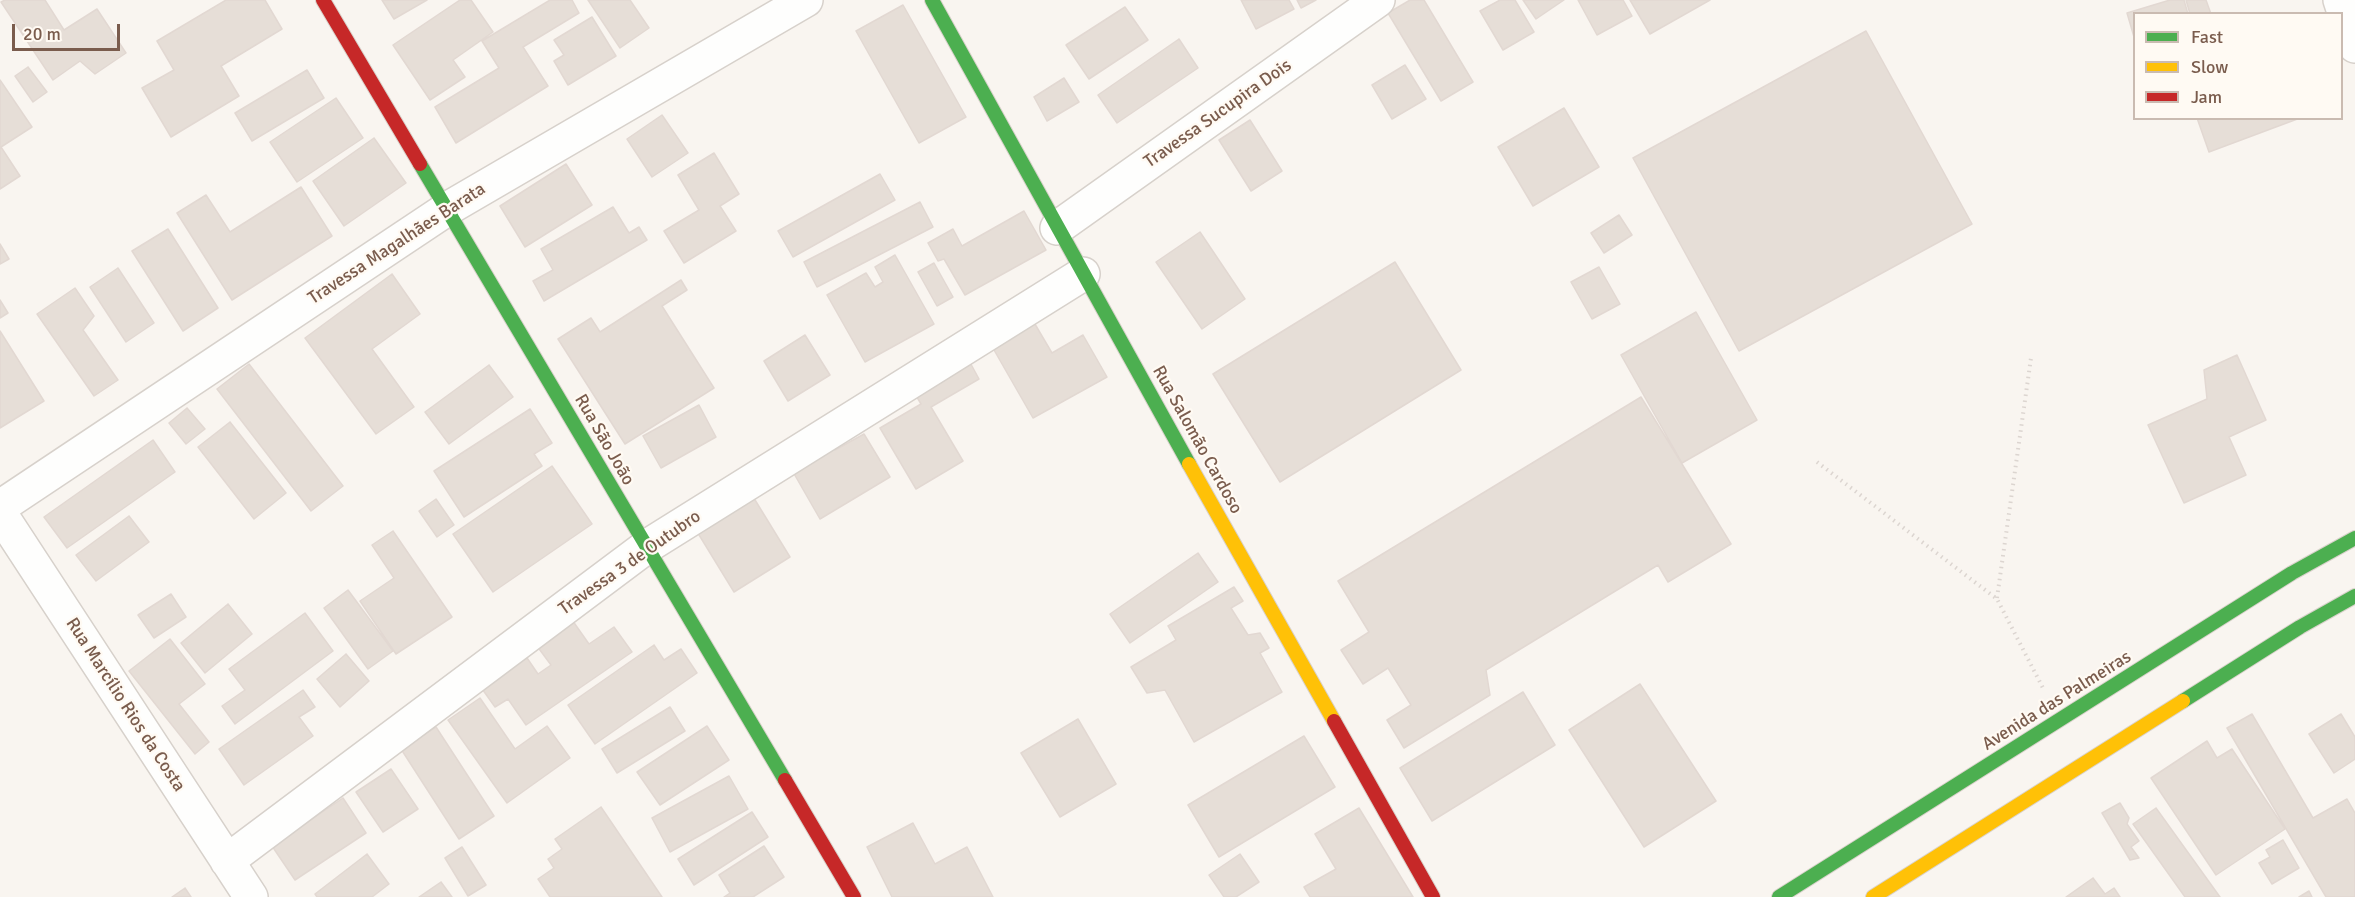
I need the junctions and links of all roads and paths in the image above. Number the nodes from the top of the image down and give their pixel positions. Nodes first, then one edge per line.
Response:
1 (323, 0) edge
2 (806, 0) edge
3 (932, 0) edge
4 (1378, 0) edge
5 (2340, 0) edge
6 (2355, 46) edge
7 (447, 209) junction
8 (1057, 228) junction
9 (1083, 274) junction
10 (2031, 358) dead end
11 (1817, 462) dead end
12 (0, 507) edge
13 (0, 513) edge
14 (2355, 538) edge
15 (646, 547) junction
16 (2355, 596) edge
17 (1997, 599) junction
18 (2060, 720) junction
19 (227, 861) junction
20 (250, 897) edge
21 (854, 897) edge
22 (1433, 897) edge
23 (1779, 897) edge
24 (1873, 897) edge

1 - 7 street, Rua São João
2 - 7 street, Travessa Magalhães Barata
3 - 8 street, Rua Salomão Cardoso
4 - 8 street, Travessa Sucupira Dois
5 - 6 street
7 - 12 street, Travessa Magalhães Barata
7 - 15 street, Rua São João
8 - 9 street, Rua Salomão Cardoso
9 - 15 street, Travessa 3 de Outubro
9 - 22 street, Rua Salomão Cardoso
10 - 17 path
11 - 17 path
13 - 19 street, Rua Marcílio Rios da Costa
14 - 18 street, Avenida das Palmeiras
15 - 19 street, Travessa 3 de Outubro
15 - 21 street, Rua São João
16 - 24 street
17 - 18 path
18 - 23 street, Avenida das Palmeiras
19 - 20 street, Rua Marcílio Rios da Costa

